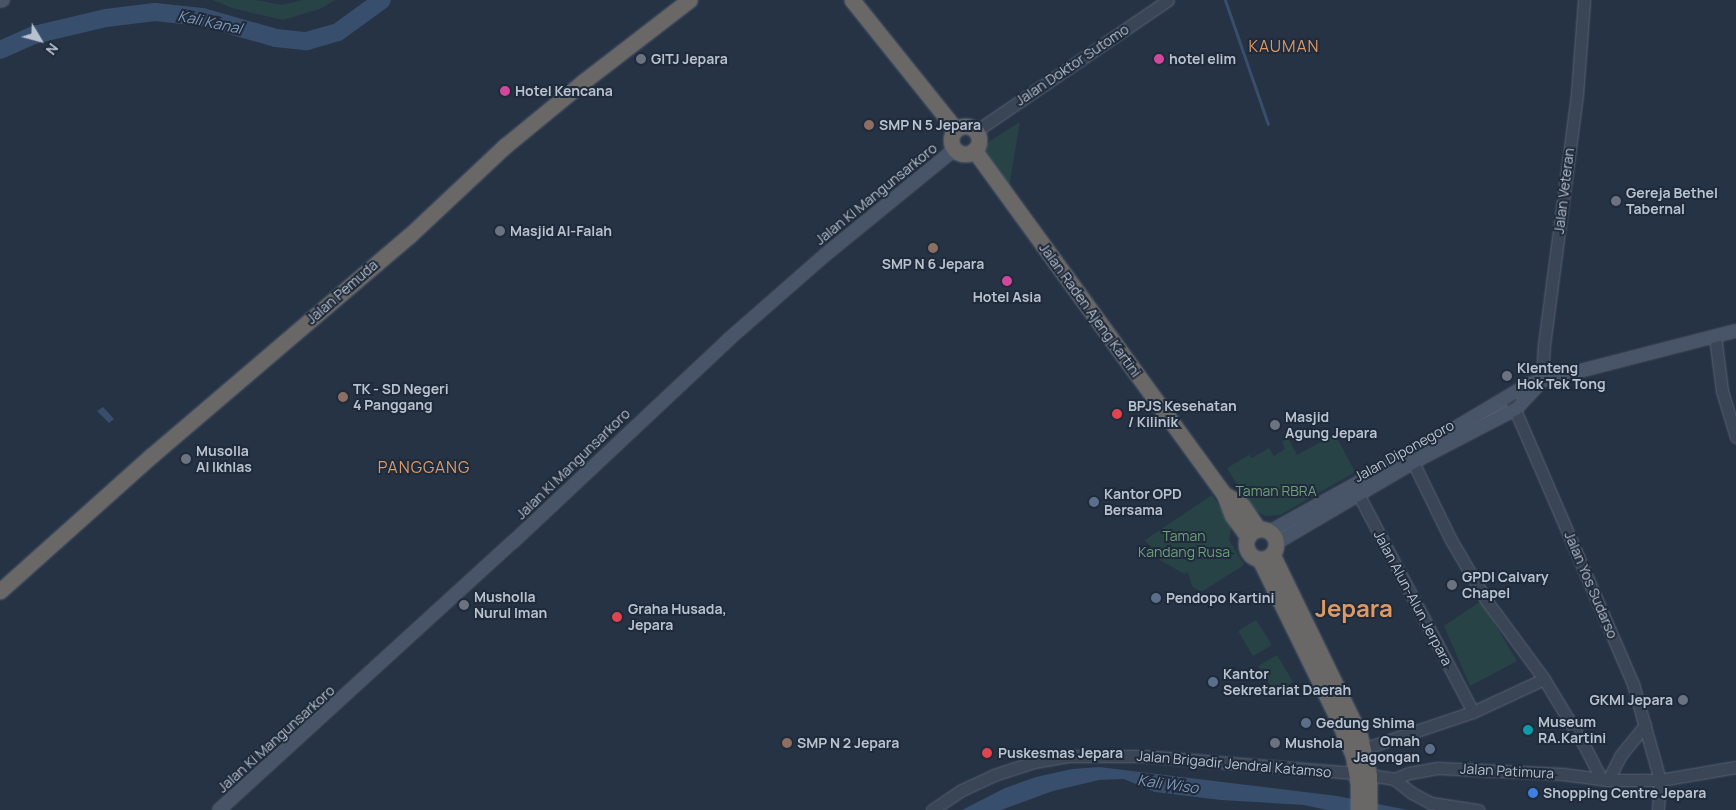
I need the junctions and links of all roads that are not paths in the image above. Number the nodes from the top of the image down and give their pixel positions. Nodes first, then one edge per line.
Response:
1 (689, 0) edge
2 (852, 0) edge
3 (1168, 0) edge
4 (1584, 0) edge
5 (956, 130) junction
6 (976, 131) junction
7 (955, 149) junction
8 (974, 150) junction
9 (1736, 331) edge
10 (1715, 336) junction
11 (1542, 381) junction
12 (1509, 396) junction
13 (1516, 409) junction
14 (1736, 437) edge
15 (1412, 458) junction
16 (1355, 489) junction
17 (1264, 542) junction
18 (0, 591) edge
19 (1544, 679) junction
20 (1473, 712) junction
21 (1645, 725) junction
22 (1358, 751) junction
23 (1736, 767) edge
24 (1363, 774) junction
25 (1394, 779) junction
26 (1605, 779) junction
27 (1660, 780) junction
28 (1366, 800) edge
29 (220, 810) edge
30 (932, 810) edge
31 (1358, 810) edge
32 (1478, 810) edge
33 (1658, 810) edge

1 - 18 highway, Jalan Pemuda
2 - 5 highway
3 - 6 street, Jalan Doktor Sutomo
4 - 11 street, Jalan Veteran
5 - 6 highway
5 - 7 highway
6 - 8 highway
7 - 8 highway
7 - 29 main road, Jalan Ki Mangunsarkoro
8 - 17 highway, Jalan Raden Ajeng Kartini
9 - 10 main road, Jalan Diponegoro
10 - 11 main road, Jalan Diponegoro
10 - 14 street
11 - 12 main road, Jalan Diponegoro
11 - 13 main road, Jalan Diponegoro
12 - 13 street, Jalan Yos Sudarso
12 - 15 main road, Jalan Diponegoro
13 - 15 main road, Jalan Diponegoro
13 - 21 street, Jalan Yos Sudarso
15 - 16 main road, Jalan Diponegoro
15 - 19 street
16 - 17 main road, Jalan Diponegoro
16 - 20 street, Jalan Alun-Alun Jerpara
17 - 22 highway, Jalan Raden Ajeng Kartini
19 - 20 street
19 - 26 street
20 - 22 street
21 - 26 street
21 - 27 street, Jalan Yos Sudarso
22 - 24 highway, Jalan Raden Ajeng Kartini
23 - 27 street, Jalan Patimura
24 - 25 street, Jalan Patimura
24 - 28 highway, Jalan Raden Ajeng Kartini
24 - 30 street, Jalan Brigadir Jendral Katamso
25 - 26 street, Jalan Patimura
25 - 32 street
26 - 27 street, Jalan Patimura
27 - 33 street, Jalan Yos Sudarso
28 - 31 highway, Jalan Raden Ajeng Kartini

